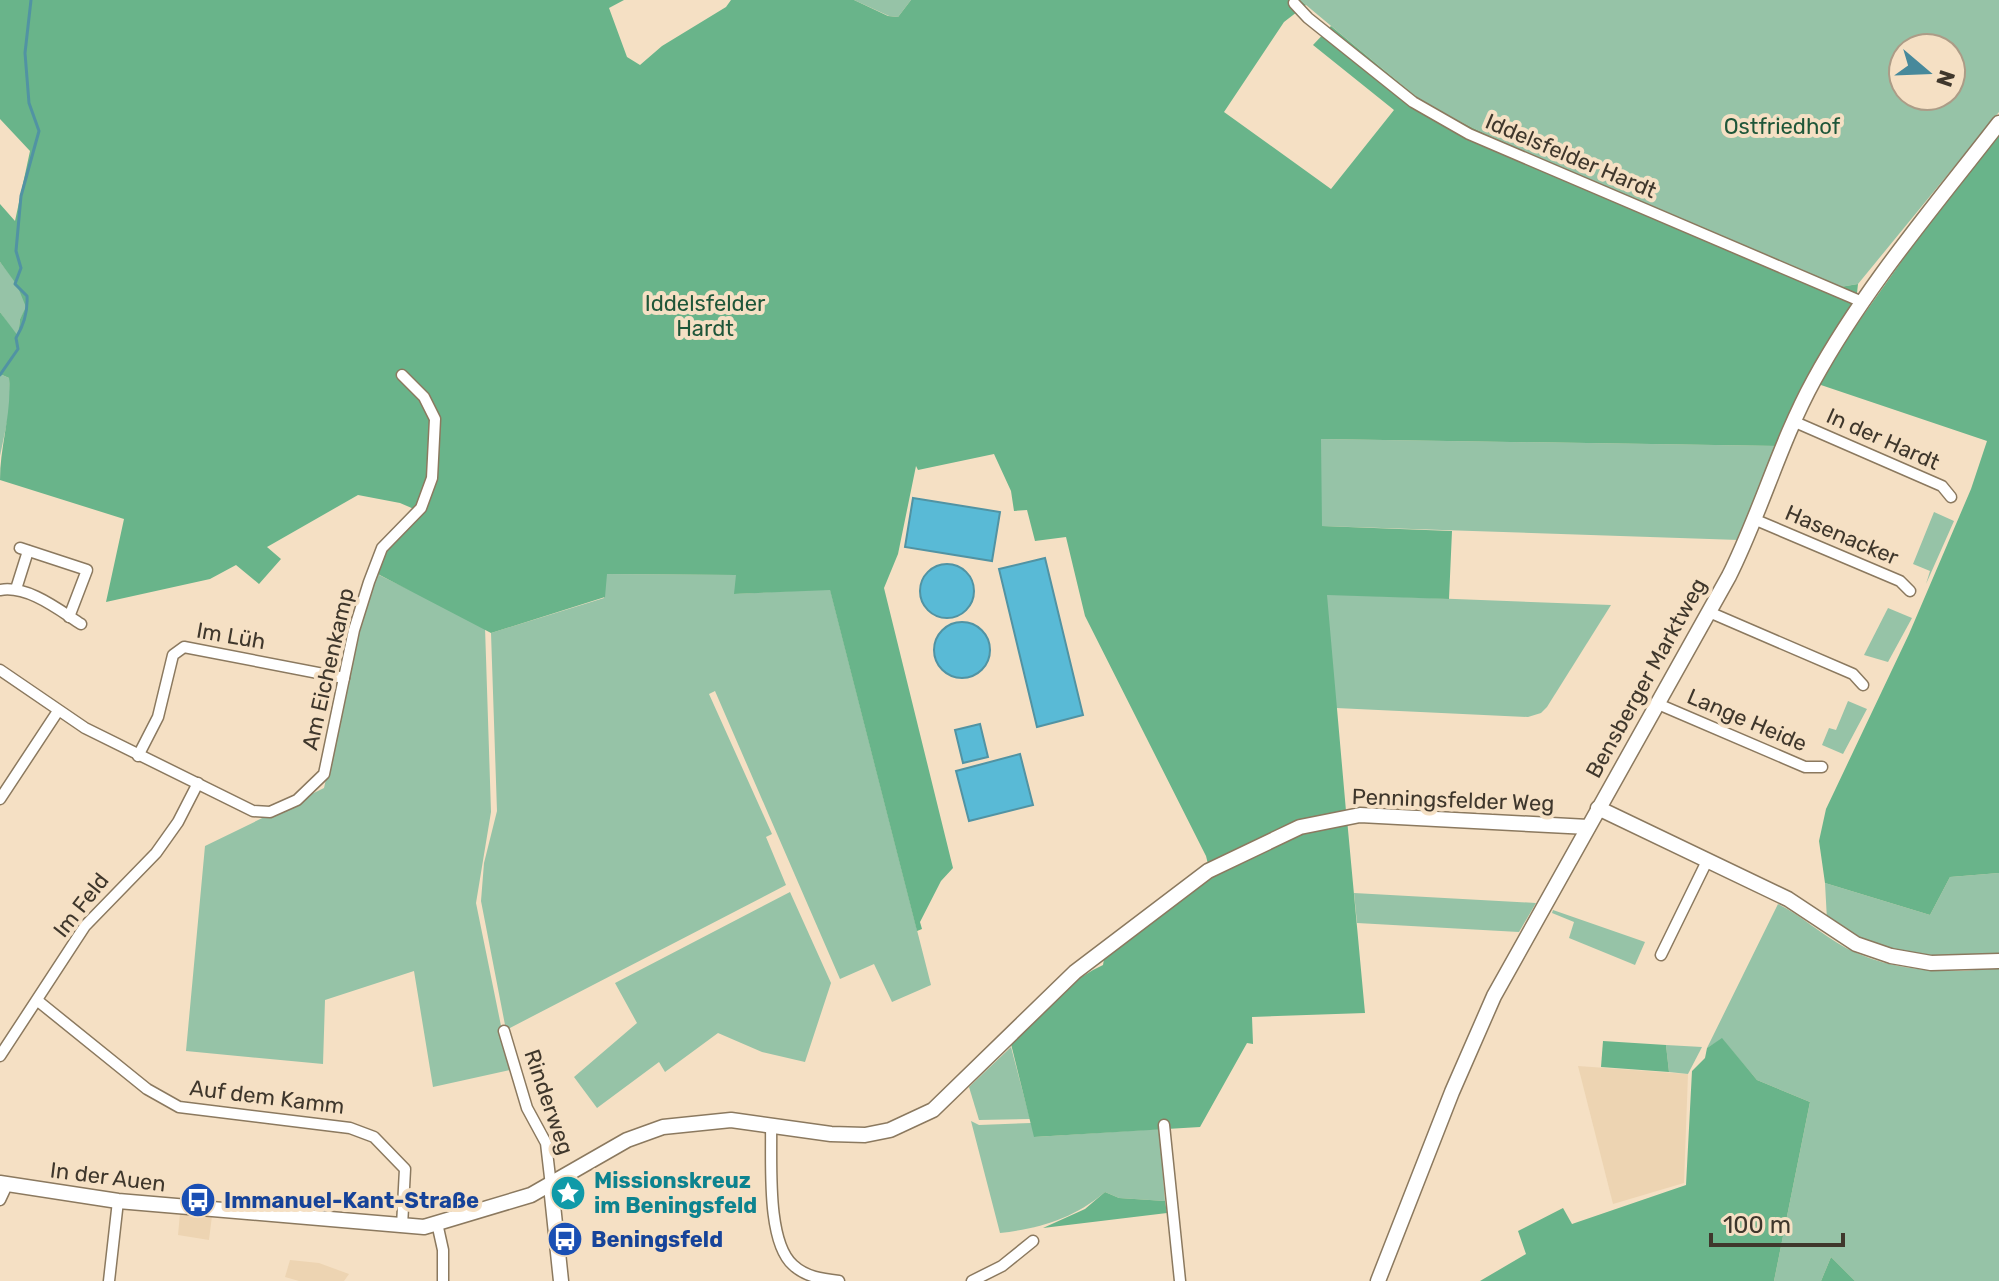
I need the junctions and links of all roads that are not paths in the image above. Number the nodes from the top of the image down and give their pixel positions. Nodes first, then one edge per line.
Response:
1 (1294, 3) dead end
2 (1999, 123) edge
3 (1860, 301) junction
4 (402, 375) dead end
5 (1795, 422) junction
6 (1951, 497) dead end
7 (1756, 520) junction
8 (16, 589) junction
9 (0, 590) edge
10 (1910, 591) dead end
11 (1709, 612) junction
12 (69, 617) junction
13 (81, 624) dead end
14 (0, 670) edge
15 (344, 678) junction
16 (1863, 685) dead end
17 (1658, 704) junction
18 (58, 711) junction
19 (138, 756) junction
20 (1822, 767) dead end
21 (198, 783) junction
22 (0, 799) edge
23 (1598, 808) junction
24 (1588, 827) junction
25 (1707, 861) junction
26 (1661, 955) dead end
27 (1999, 961) edge
28 (38, 1001) junction
29 (504, 1031) dead end
30 (0, 1056) edge
31 (1164, 1125) dead end
32 (771, 1126) junction
33 (3, 1184) edge
34 (551, 1186) junction
35 (0, 1200) edge
36 (118, 1201) junction
37 (437, 1223) junction
38 (402, 1226) junction
39 (1033, 1241) dead end
40 (800, 1277) edge
41 (109, 1281) edge
42 (443, 1281) edge
43 (561, 1281) edge
44 (839, 1281) edge
45 (972, 1281) edge
46 (1180, 1281) edge
47 (1378, 1281) edge

1 - 3 street, Iddelsfelder Hardt
2 - 3 street, Bensberger Marktweg
3 - 5 street, Bensberger Marktweg
4 - 15 street, Am Eichenkamp
5 - 6 street, In der Hardt
5 - 7 street, Bensberger Marktweg
7 - 10 street, Hasenacker
7 - 11 street, Bensberger Marktweg
8 - 9 street
8 - 12 street
8 - 12 street
11 - 16 street
11 - 17 street, Bensberger Marktweg
12 - 13 street
14 - 18 street, Am Eichenkamp
15 - 19 street, Im Lüh
15 - 21 street, Am Eichenkamp
17 - 20 street, Lange Heide
17 - 23 street, Bensberger Marktweg
18 - 19 street, Am Eichenkamp
18 - 22 street
19 - 21 street, Am Eichenkamp
21 - 28 street, Im Feld
23 - 24 street, Bensberger Marktweg
23 - 25 street
24 - 32 street, Penningsfelder Weg
24 - 47 street, Bensberger Marktweg
25 - 26 street
25 - 27 street
28 - 30 street, Im Feld
28 - 38 street, Auf dem Kamm
29 - 34 street, Rinderweg
31 - 46 street
32 - 34 street
32 - 40 street
33 - 35 street
33 - 36 street, In der Auen
34 - 37 street
34 - 43 street
36 - 38 street, In der Auen
36 - 41 street
37 - 38 street
37 - 42 street
39 - 45 street
40 - 44 street

